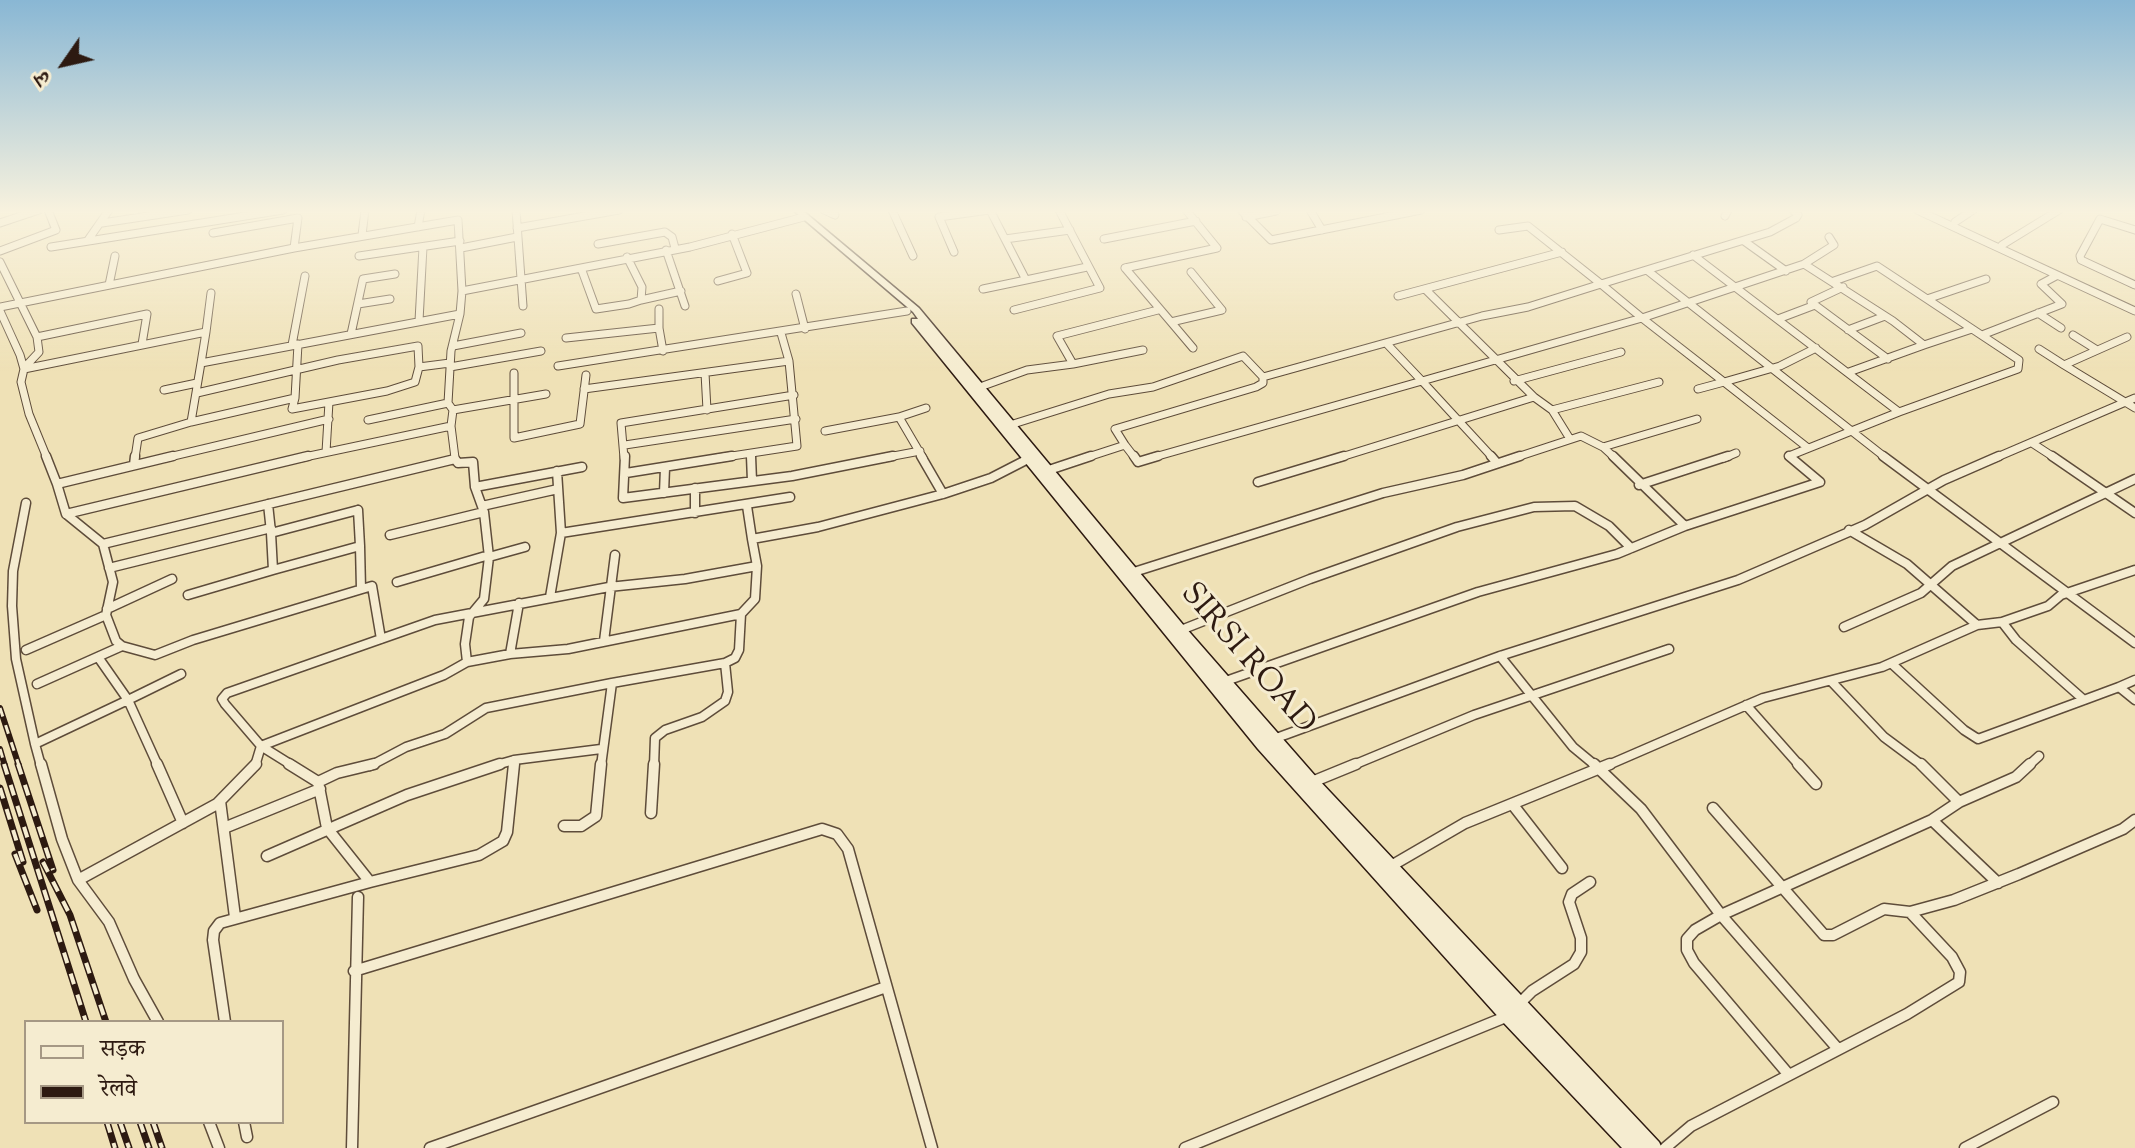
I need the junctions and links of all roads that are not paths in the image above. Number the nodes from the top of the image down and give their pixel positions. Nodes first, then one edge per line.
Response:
1 (1, 264) edge
2 (113, 264) edge
3 (216, 264) edge
4 (422, 264) edge
5 (461, 264) edge
6 (521, 264) edge
7 (600, 264) edge
8 (630, 264) edge
9 (674, 264) edge
10 (743, 264) edge
11 (854, 264) edge
12 (861, 264) edge
13 (1018, 264) edge
14 (1085, 264) edge
15 (1145, 264) edge
16 (1519, 264) edge
17 (1576, 264) edge
18 (1669, 264) edge
19 (1704, 264) edge
20 (1776, 264) edge
21 (1804, 264) joint
22 (2030, 264) edge
23 (2041, 264) edge
24 (2089, 264) edge
25 (1087, 267) junction
26 (581, 268) junction
27 (1648, 271) junction
28 (1786, 271) junction
29 (1191, 272) dead end
30 (395, 274) dead end
31 (305, 276) dead end
32 (2056, 276) junction
33 (1986, 279) dead end
34 (523, 280) junction
35 (1026, 280) junction
36 (718, 281) dead end
37 (1834, 281) junction
38 (1601, 284) junction
39 (109, 285) junction
40 (1733, 285) junction
41 (2135, 285) edge
42 (1843, 287) junction
43 (983, 289) dead end
44 (1425, 289) junction
45 (462, 291) junction
46 (681, 291) junction
47 (211, 293) dead end
48 (796, 294) dead end
49 (1398, 296) dead end
50 (390, 299) dead end
51 (1927, 299) junction
52 (641, 300) junction
53 (21, 302) junction
54 (358, 304) junction
55 (1689, 304) junction
56 (1815, 305) junction
57 (523, 306) dead end
58 (685, 306) dead end
59 (0, 309) edge
60 (659, 309) dead end
61 (2135, 309) edge
62 (1014, 310) dead end
63 (1158, 310) junction
64 (907, 311) junction
65 (2038, 313) junction
66 (460, 314) junction
67 (1885, 316) junction
68 (1642, 318) junction
69 (1778, 319) junction
70 (419, 321) junction
71 (1171, 322) junction
72 (1458, 323) junction
73 (659, 328) junction
74 (2061, 328) dead end
75 (805, 329) junction
76 (1972, 329) junction
77 (1848, 330) junction
78 (206, 332) junction
79 (521, 333) dead end
80 (781, 333) junction
81 (351, 334) junction
82 (1982, 335) junction
83 (2073, 335) dead end
84 (37, 337) junction
85 (2127, 337) dead end
86 (566, 338) dead end
87 (142, 344) junction
88 (295, 344) junction
89 (1387, 344) junction
90 (1924, 345) junction
91 (453, 346) junction
92 (1193, 348) dead end
93 (1816, 348) junction
94 (2039, 349) dead end
95 (1143, 350) dead end
96 (2097, 350) junction
97 (541, 351) dead end
98 (663, 351) junction
99 (1621, 352) dead end
100 (1888, 359) junction
101 (789, 361) junction
102 (1497, 362) junction
103 (201, 363) junction
104 (1073, 364) junction
105 (450, 365) junction
106 (2064, 365) junction
107 (558, 366) dead end
108 (419, 367) junction
109 (24, 369) junction
110 (1770, 369) junction
111 (297, 372) junction
112 (1849, 372) junction
113 (514, 373) dead end
114 (705, 373) junction
115 (586, 375) dead end
116 (1263, 377) junction
117 (1422, 381) junction
118 (1514, 381) junction
119 (1659, 382) dead end
120 (1724, 382) junction
121 (197, 383) junction
122 (980, 387) junction
123 (584, 389) junction
124 (1698, 389) dead end
125 (164, 390) dead end
126 (197, 393) junction
127 (546, 394) dead end
128 (794, 395) junction
129 (1534, 397) junction
130 (295, 398) junction
131 (513, 399) junction
132 (329, 402) junction
133 (2132, 403) edge
134 (450, 407) junction
135 (926, 408) dead end
136 (707, 410) junction
137 (1552, 410) junction
138 (1899, 412) junction
139 (899, 417) junction
140 (329, 419) junction
141 (796, 419) junction
142 (1697, 419) dead end
143 (368, 420) dead end
144 (191, 422) junction
145 (1459, 422) junction
146 (1010, 425) junction
147 (451, 426) junction
148 (825, 431) dead end
149 (1848, 431) junction
150 (1570, 439) junction
151 (2032, 443) junction
152 (625, 445) junction
153 (1125, 445) junction
154 (1603, 447) junction
155 (1808, 448) junction
156 (920, 451) junction
157 (326, 452) junction
158 (1736, 453) dead end
159 (751, 455) junction
160 (455, 459) junction
161 (1026, 460) junction
162 (1497, 463) junction
163 (134, 465) junction
164 (582, 467) dead end
165 (665, 468) junction
166 (1049, 470) junction
167 (557, 471) junction
168 (626, 473) junction
169 (2135, 479) edge
170 (752, 481) junction
171 (1258, 482) dead end
172 (57, 484) junction
173 (1639, 485) junction
174 (475, 487) junction
175 (695, 488) junction
176 (1928, 488) junction
177 (558, 489) junction
178 (664, 493) junction
179 (2106, 493) junction
180 (943, 494) junction
181 (790, 497) dead end
182 (26, 503) dead end
183 (268, 504) junction
184 (747, 506) junction
185 (483, 509) junction
186 (695, 513) junction
187 (2135, 513) edge
188 (66, 514) junction
189 (1685, 526) junction
190 (271, 530) junction
191 (1849, 530) junction
192 (561, 533) junction
193 (390, 535) dead end
194 (752, 539) junction
195 (2000, 542) junction
196 (103, 544) junction
197 (360, 546) junction
198 (525, 547) dead end
199 (1631, 548) junction
200 (615, 555) dead end
201 (489, 556) junction
202 (757, 566) junction
203 (109, 568) junction
204 (273, 570) junction
205 (2135, 570) edge
206 (1134, 572) junction
207 (172, 579) dead end
208 (397, 582) dead end
209 (1929, 584) junction
210 (609, 587) junction
211 (361, 589) junction
212 (2070, 594) junction
213 (188, 595) dead end
214 (550, 597) junction
215 (519, 603) junction
216 (474, 611) junction
217 (106, 612) junction
218 (741, 614) junction
219 (2002, 622) junction
220 (1977, 625) junction
221 (1844, 627) dead end
222 (1181, 630) junction
223 (381, 639) junction
224 (604, 641) junction
225 (2135, 643) edge
226 (122, 646) junction
227 (1669, 649) dead end
228 (26, 650) dead end
229 (510, 654) junction
230 (1500, 656) junction
231 (98, 657) junction
232 (467, 662) junction
233 (725, 663) junction
234 (1891, 663) junction
235 (181, 674) dead end
236 (2135, 680) edge
237 (1226, 681) junction
238 (1831, 681) junction
239 (612, 683) junction
240 (37, 684) dead end
241 (2119, 687) junction
242 (1532, 695) junction
243 (128, 700) junction
244 (2084, 700) junction
245 (2135, 700) edge
246 (1746, 705) junction
247 (1269, 741) junction
248 (35, 744) junction
249 (261, 746) junction
250 (601, 749) junction
251 (2039, 756) dead end
252 (514, 760) junction
253 (1599, 769) junction
254 (1312, 782) junction
255 (1816, 784) dead end
256 (319, 785) junction
257 (220, 801) junction
258 (1959, 802) junction
259 (1513, 805) junction
260 (1713, 808) dead end
261 (651, 813) dead end
262 (1932, 820) junction
263 (2135, 820) edge
264 (183, 823) junction
265 (564, 826) dead end
266 (224, 828) junction
267 (327, 828) junction
268 (267, 856) dead end
269 (1391, 866) junction
270 (1562, 868) dead end
271 (78, 880) junction
272 (370, 882) junction
273 (1590, 882) dead end
274 (1998, 883) junction
275 (1780, 888) junction
276 (358, 897) dead end
277 (1910, 912) junction
278 (1721, 915) junction
279 (235, 917) junction
280 (354, 971) junction
281 (886, 987) junction
282 (1513, 1010) junction
283 (157, 1020) edge
284 (225, 1020) edge
285 (1838, 1049) junction
286 (1789, 1075) junction
287 (2053, 1102) dead end
288 (210, 1124) edge
289 (244, 1124) edge
290 (247, 1137) dead end
291 (219, 1148) edge
292 (352, 1148) edge
293 (430, 1148) edge
294 (932, 1148) edge
295 (1185, 1148) edge
296 (1634, 1148) edge
297 (1653, 1148) edge
298 (1665, 1148) edge
299 (1965, 1148) edge

1 - 53 street
2 - 39 street
3 - 39 street
4 - 70 street
5 - 45 street
6 - 34 street
7 - 26 street
8 - 52 street
9 - 46 street
10 - 36 street
11 - 64 main road, SIRSI ROAD
12 - 122 main road, SIRSI ROAD
13 - 35 street
14 - 25 street
15 - 63 street
16 - 44 street
17 - 38 street
18 - 27 street
19 - 40 street
20 - 28 street
21 - 28 street
21 - 37 street
22 - 32 street
23 - 61 street
24 - 41 street
25 - 35 street
25 - 62 street
26 - 34 street
26 - 52 street
27 - 38 street
27 - 55 street
28 - 40 street
29 - 71 street
30 - 54 street
31 - 88 street
32 - 61 street
32 - 65 street
33 - 51 street
34 - 45 street
34 - 57 street
35 - 43 street
37 - 42 street
37 - 51 street
38 - 68 street
38 - 72 street
39 - 53 street
40 - 55 street
40 - 69 street
42 - 56 street
42 - 67 street
44 - 49 street
44 - 72 street
45 - 66 street
46 - 52 street
46 - 58 street
47 - 78 street
48 - 75 street
50 - 54 street
51 - 76 street
53 - 59 street
53 - 84 street
54 - 81 street
55 - 68 street
55 - 110 street
56 - 69 street
56 - 77 street
59 - 109 street
60 - 73 street
63 - 71 street
63 - 104 street
64 - 75 street
64 - 161 main road, SIRSI ROAD
65 - 74 street
65 - 82 street
66 - 70 street
66 - 91 street
67 - 77 street
67 - 90 street
68 - 102 street
68 - 120 street
69 - 93 street
70 - 81 street
71 - 92 street
72 - 89 street
72 - 102 street
73 - 86 street
73 - 98 street
75 - 80 street
76 - 82 street
76 - 90 street
77 - 100 street
78 - 87 street
78 - 103 street
79 - 91 street
80 - 98 street
80 - 101 street
81 - 88 street
82 - 138 street
83 - 96 street
84 - 87 street
84 - 109 street
85 - 96 street
87 - 109 street
88 - 103 street
88 - 111 street
89 - 116 street
89 - 117 street
90 - 100 street
91 - 105 street
93 - 110 street
93 - 112 street
94 - 106 street
95 - 104 street
96 - 106 street
97 - 105 street
98 - 107 street
99 - 118 street
100 - 112 street
101 - 114 street
101 - 128 street
102 - 117 street
102 - 118 street
103 - 121 street
104 - 122 street
105 - 108 street
105 - 134 street
106 - 133 street
108 - 111 street
108 - 132 street
109 - 172 street
110 - 120 street
110 - 149 street
111 - 126 street
111 - 130 street
112 - 138 street
113 - 131 street
114 - 123 street
114 - 136 street
115 - 123 street
116 - 146 street
116 - 153 street
117 - 145 street
117 - 153 street
118 - 129 street
119 - 137 street
120 - 124 street
120 - 155 street
121 - 125 street
121 - 126 street
122 - 146 main road, SIRSI ROAD
123 - 131 street
126 - 144 street
127 - 131 street
128 - 136 street
128 - 141 street
129 - 137 street
129 - 145 street
130 - 132 street
130 - 144 street
131 - 134 street
132 - 140 street
133 - 151 street
134 - 143 street
134 - 147 street
135 - 139 street
136 - 152 street
137 - 150 street
138 - 149 street
139 - 148 street
139 - 156 street
140 - 157 street
140 - 163 street
141 - 152 street
141 - 159 street
142 - 154 street
144 - 163 street
145 - 162 street
145 - 171 street
146 - 166 main road, SIRSI ROAD
147 - 157 street
147 - 160 street
149 - 155 street
149 - 176 street
150 - 154 street
150 - 162 street
151 - 176 street
151 - 179 street
152 - 168 street
153 - 166 street
154 - 173 street
155 - 189 street
156 - 170 street
156 - 180 street
157 - 188 street
158 - 173 street
159 - 165 street
159 - 170 street
160 - 174 street
160 - 183 street
161 - 180 street
161 - 247 main road, SIRSI ROAD
162 - 206 street
163 - 172 street
164 - 167 street
165 - 168 street
165 - 178 street
166 - 206 main road, SIRSI ROAD
167 - 174 street
167 - 177 street
168 - 178 street
169 - 179 street
170 - 175 street
172 - 188 street
173 - 189 street
174 - 185 street
175 - 178 street
175 - 186 street
176 - 191 street
176 - 195 street
177 - 185 street
177 - 192 street
179 - 187 street
179 - 195 street
180 - 194 street
181 - 184 street
182 - 248 street
183 - 190 street
183 - 196 street
184 - 186 street
184 - 194 street
185 - 193 street
185 - 201 street
186 - 192 street
188 - 196 street
189 - 199 street
190 - 197 street
190 - 203 street
190 - 204 street
191 - 209 street
191 - 230 street
192 - 214 street
194 - 202 street
195 - 209 street
195 - 212 street
196 - 203 street
197 - 204 street
197 - 211 street
198 - 201 street
199 - 222 street
199 - 237 street
200 - 210 street
201 - 208 street
201 - 216 street
202 - 210 street
202 - 218 street
203 - 217 street
204 - 213 street
205 - 212 street
206 - 222 main road, SIRSI ROAD
207 - 217 street
209 - 220 street
209 - 221 street
210 - 214 street
210 - 224 street
211 - 223 street
211 - 226 street
212 - 219 street
212 - 225 street
214 - 215 street
215 - 216 street
215 - 229 street
216 - 223 street
216 - 232 street
217 - 226 street
217 - 228 street
218 - 224 street
218 - 233 street
219 - 220 street
219 - 244 street
220 - 234 street
222 - 237 main road, SIRSI ROAD
223 - 249 street
224 - 229 street
226 - 231 street
227 - 242 street
229 - 232 street
230 - 242 street
230 - 247 street
231 - 240 street
231 - 243 street
232 - 249 street
233 - 239 street
233 - 261 street
234 - 238 street
234 - 244 street
235 - 243 street
236 - 241 street
237 - 247 main road, SIRSI ROAD
238 - 246 street
238 - 258 street
239 - 250 street
239 - 256 street
241 - 244 street
241 - 245 street
242 - 253 street
242 - 254 street
243 - 248 street
243 - 264 street
246 - 253 street
246 - 255 street
247 - 254 main road, SIRSI ROAD
247 - 282 main road, SIRSI ROAD
248 - 271 street
249 - 256 street
249 - 257 street
250 - 252 street
250 - 265 street
251 - 258 street
252 - 267 street
252 - 272 street
253 - 259 street
253 - 278 street
254 - 269 main road, SIRSI ROAD
256 - 266 street
256 - 267 street
257 - 264 street
257 - 266 street
258 - 262 street
259 - 269 street
259 - 270 street
260 - 275 street
262 - 274 street
262 - 275 street
263 - 274 street
264 - 271 street
266 - 279 street
267 - 268 street
267 - 272 street
269 - 282 main road, SIRSI ROAD
271 - 283 street
272 - 279 street
273 - 282 street
274 - 277 street
275 - 277 street
275 - 278 street
276 - 280 street
277 - 285 street
278 - 285 street
278 - 286 street
279 - 284 street
280 - 281 street
280 - 292 street
281 - 293 street
281 - 294 street
282 - 295 street
282 - 296 main road, SIRSI ROAD
282 - 297 main road, SIRSI ROAD
285 - 286 street
286 - 298 street
287 - 299 street
288 - 291 street
289 - 290 street

